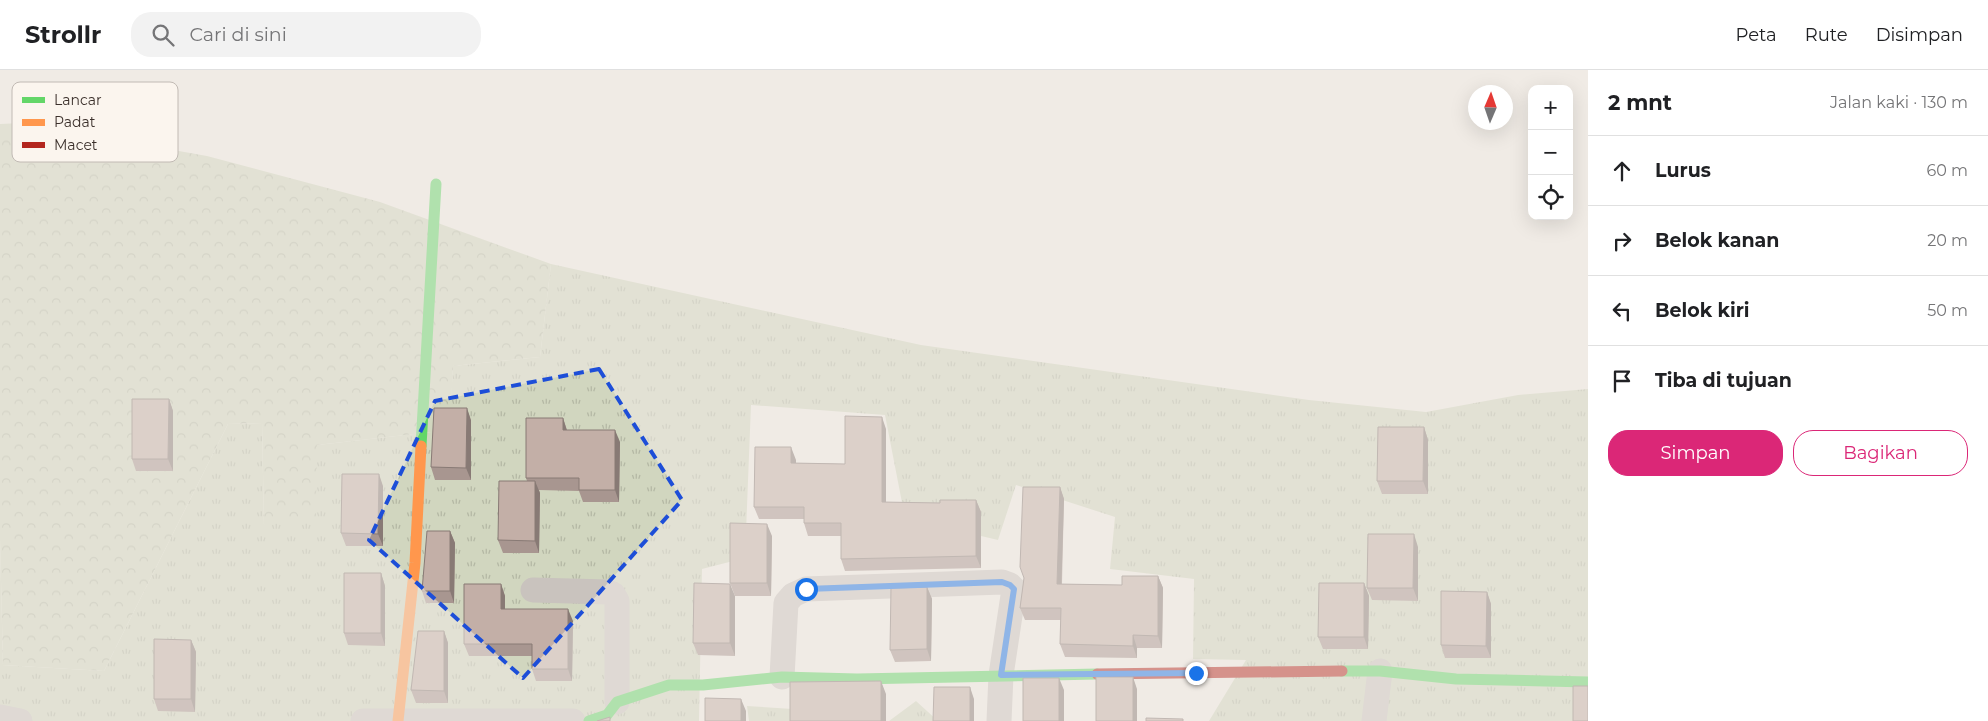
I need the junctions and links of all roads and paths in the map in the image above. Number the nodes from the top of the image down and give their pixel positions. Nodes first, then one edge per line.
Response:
1 (436, 184) dead end
2 (533, 590) dead end
3 (1380, 671) junction
4 (1001, 675) junction
5 (782, 677) junction
6 (1588, 682) edge
7 (617, 702) junction
8 (0, 716) edge
9 (398, 720) edge
10 (20, 721) edge
11 (363, 721) edge
12 (573, 721) edge
13 (589, 721) edge
14 (999, 721) edge
15 (1374, 721) edge

1 - 9 street
2 - 7 street
3 - 4 street
3 - 6 street
3 - 15 street
4 - 5 street
4 - 5 street
4 - 14 street
5 - 7 street
7 - 13 street
8 - 10 street
9 - 11 street
9 - 12 street

